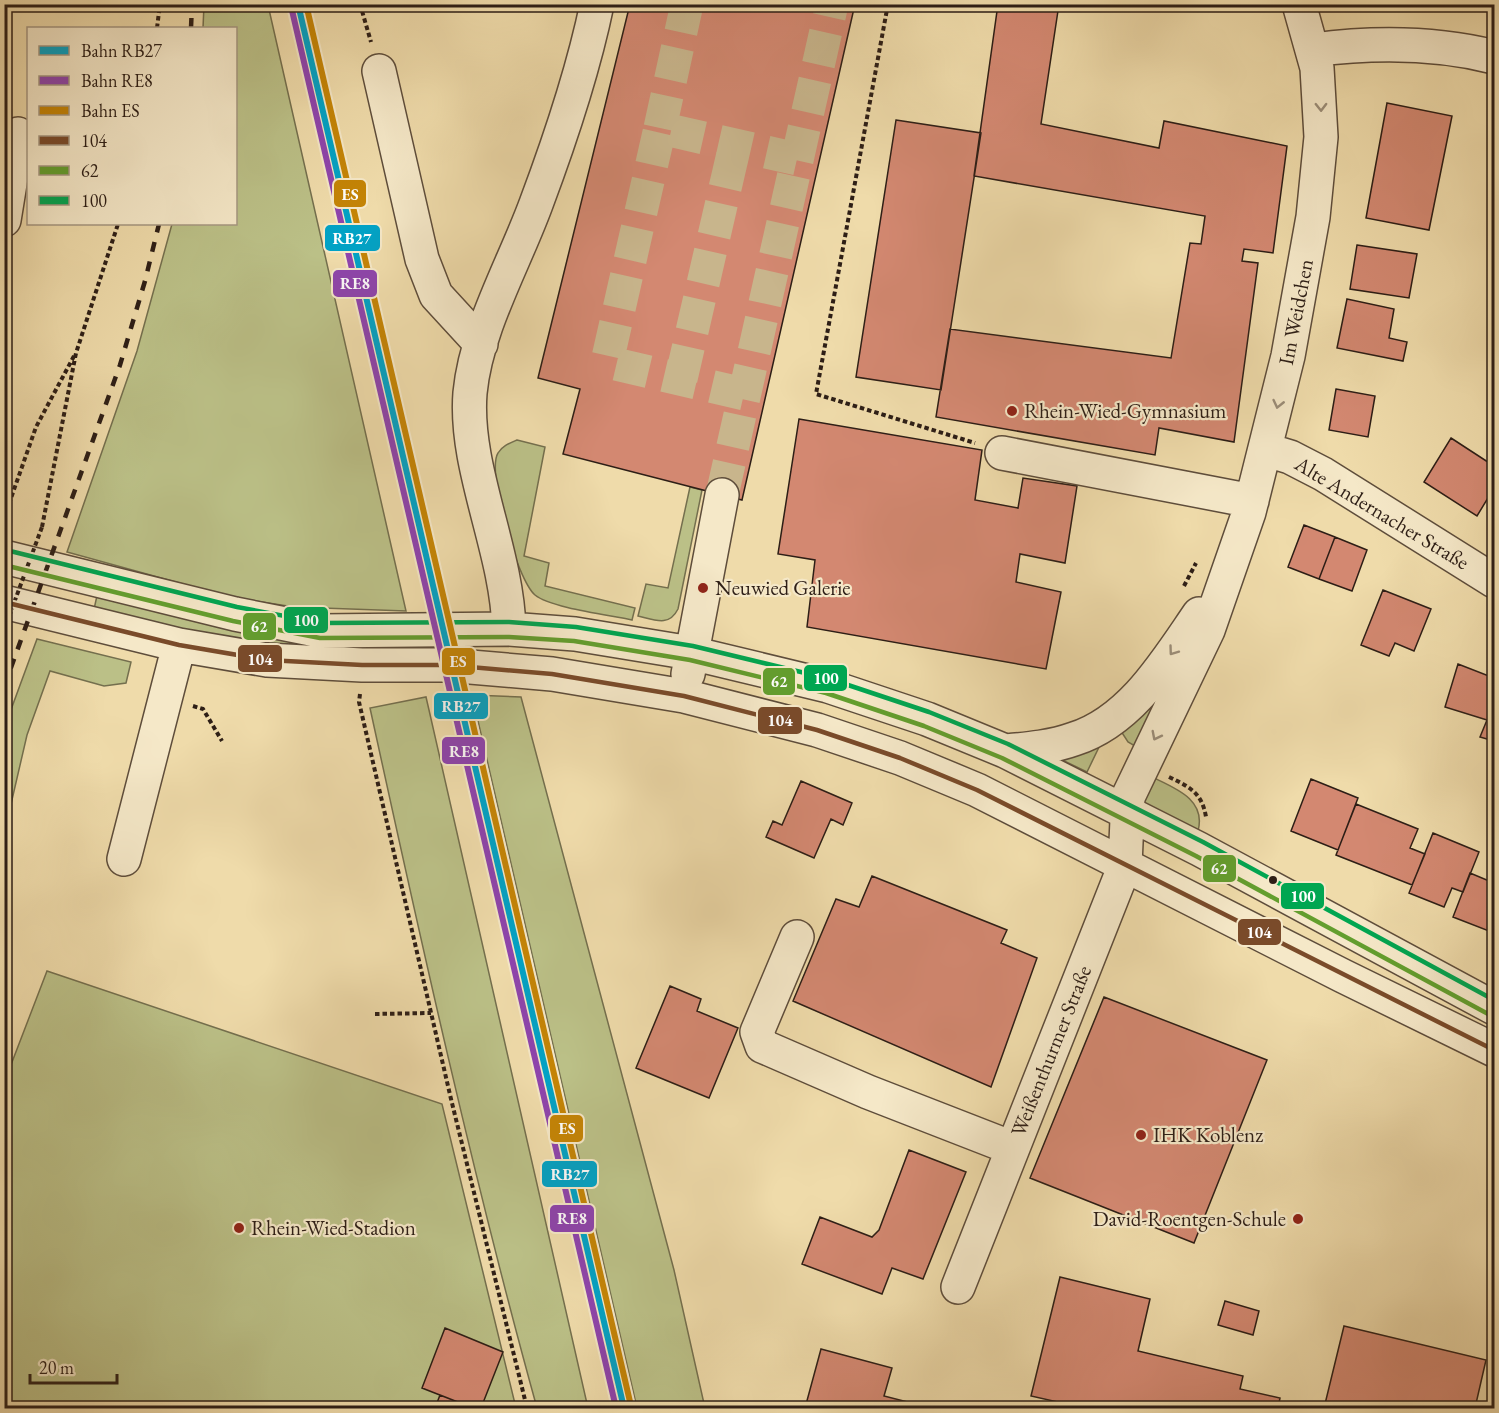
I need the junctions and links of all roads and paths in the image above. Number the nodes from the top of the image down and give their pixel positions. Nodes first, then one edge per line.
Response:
1 (160, 4) edge
2 (360, 4) edge
3 (597, 4) edge
4 (888, 4) edge
5 (1299, 4) edge
6 (157, 27) edge
7 (1313, 50) junction
8 (1494, 57) edge
9 (379, 71) joint
10 (18, 134) dead end
11 (4, 220) edge
12 (118, 225) edge
13 (481, 344) junction
14 (76, 353) junction
15 (1266, 450) junction
16 (1002, 453) joint
17 (722, 495) tunnel mouth
18 (1252, 501) junction
19 (4, 518) edge
20 (1200, 556) dead end
21 (4, 557) edge
22 (1230, 568) junction
23 (1494, 581) edge
24 (1184, 587) dead end
25 (4, 602) edge
26 (509, 629) junction
27 (4, 630) edge
28 (179, 645) junction
29 (691, 653) junction
30 (362, 665) junction
31 (684, 696) junction
32 (189, 705) dead end
33 (222, 741) dead end
34 (1005, 752) junction
35 (1142, 763) junction
36 (1035, 767) junction
37 (1005, 804) junction
38 (1126, 812) junction
39 (1199, 849) junction
40 (124, 859) dead end
41 (1125, 865) junction
42 (797, 937) dead end
43 (1494, 1008) edge
44 (431, 1013) junction
45 (375, 1014) dead end
46 (1494, 1050) edge
47 (1012, 1148) junction
48 (958, 1287) dead end
49 (527, 1408) edge

1 - 6 path
2 - 9 path
3 - 13 street
4 - 16 path
5 - 7 street, Im Weidchen
7 - 8 street
7 -> 15 street, Im Weidchen
9 - 13 street
10 - 11 street
12 - 14 path
13 - 26 street
14 - 19 path
14 - 27 path, bridge
15 - 18 street, Im Weidchen
15 - 23 street, Alte Andernacher Straße
16 - 18 street
17 - 29 street
18 - 22 street, Im Weidchen
20 - 24 path
21 - 26 street
22 -> 34 street, Im Weidchen
22 -> 35 street, Im Weidchen
25 - 28 street
26 - 29 street
28 - 30 street
28 - 40 street
29 - 31 street
29 - 34 street
30 - 31 street
30 - 44 path
31 - 37 street
32 - 33 path
34 - 36 street
35 - 38 street, Im Weidchen
35 - 39 path
36 - 37 street
36 - 38 street
37 - 41 street
38 - 39 street
38 - 41 street, Weißenthurmer Straße
39 - 43 street
41 - 46 street
41 - 47 street, Weißenthurmer Straße
42 - 47 street
44 - 45 path
44 - 49 path
47 - 48 street, Weißenthurmer Straße

